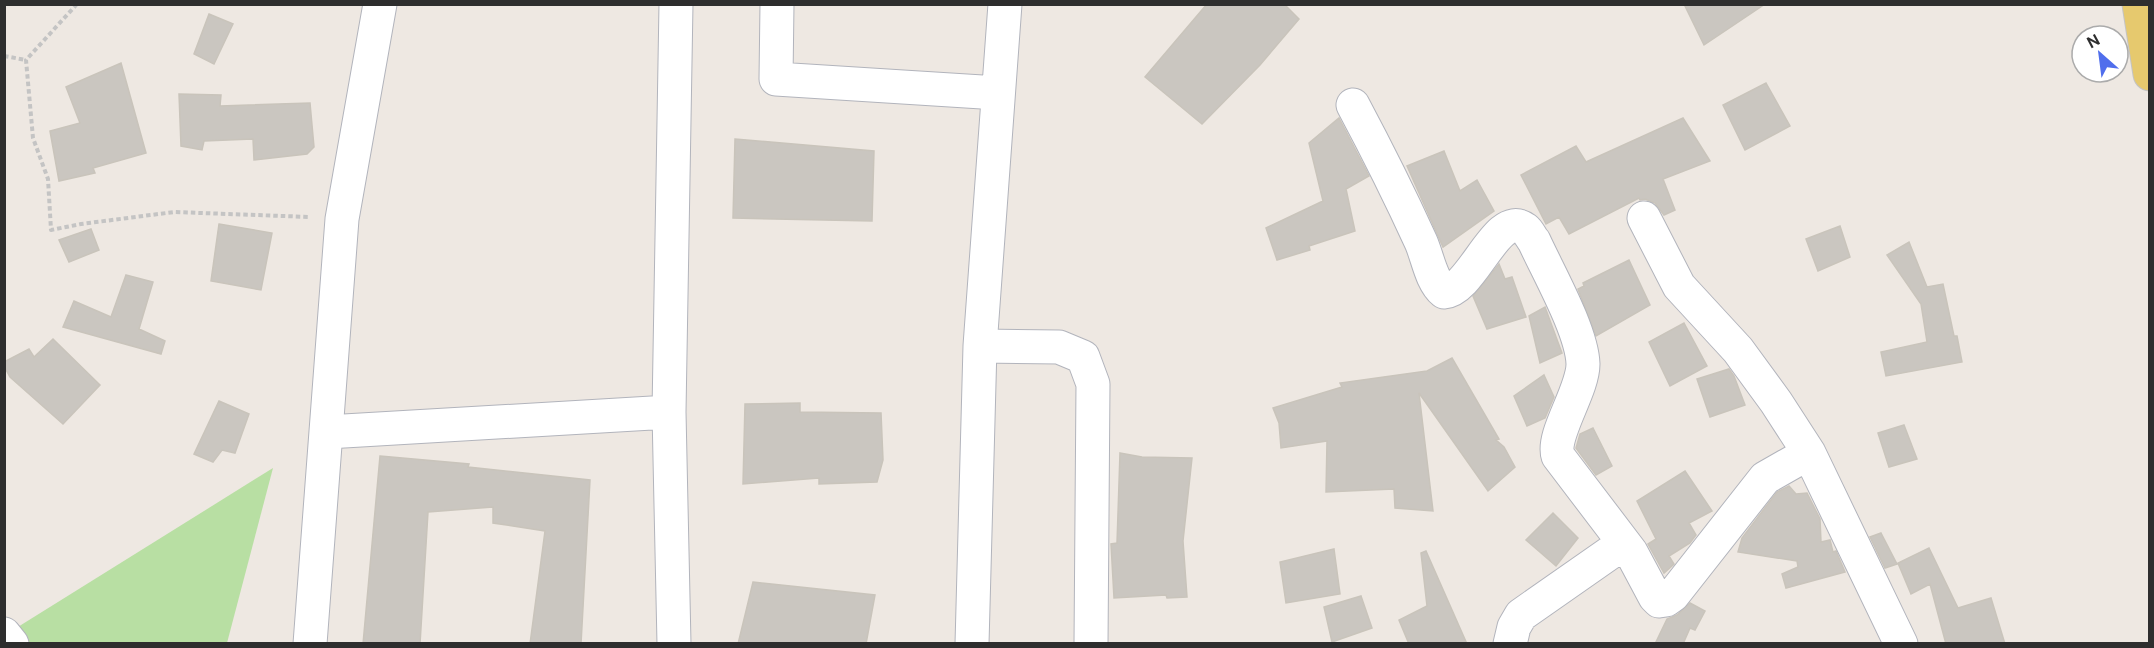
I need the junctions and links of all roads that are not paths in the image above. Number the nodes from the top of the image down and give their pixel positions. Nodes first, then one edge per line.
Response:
1 (381, 4) edge
2 (676, 4) edge
3 (777, 4) edge
4 (1005, 4) edge
5 (2139, 4) edge
6 (2150, 74) edge
7 (998, 93) junction
8 (1353, 105) dead end
9 (1644, 218) dead end
10 (991, 346) junction
11 (669, 411) junction
12 (327, 432) junction
13 (1809, 453) junction
14 (1624, 543) junction
15 (4, 634) edge
16 (12, 644) edge
17 (310, 644) edge
18 (674, 644) edge
19 (972, 644) edge
20 (1091, 644) edge
21 (1510, 644) edge
22 (1901, 644) edge

1 - 12 street
2 - 11 street
3 - 7 street
4 - 7 street
5 - 6 main road
7 - 10 street
8 - 14 street
9 - 13 street
10 - 19 street
10 - 20 street
11 - 12 street
11 - 18 street
12 - 17 street
13 - 14 street
13 - 22 street
14 - 21 street
15 - 16 street

